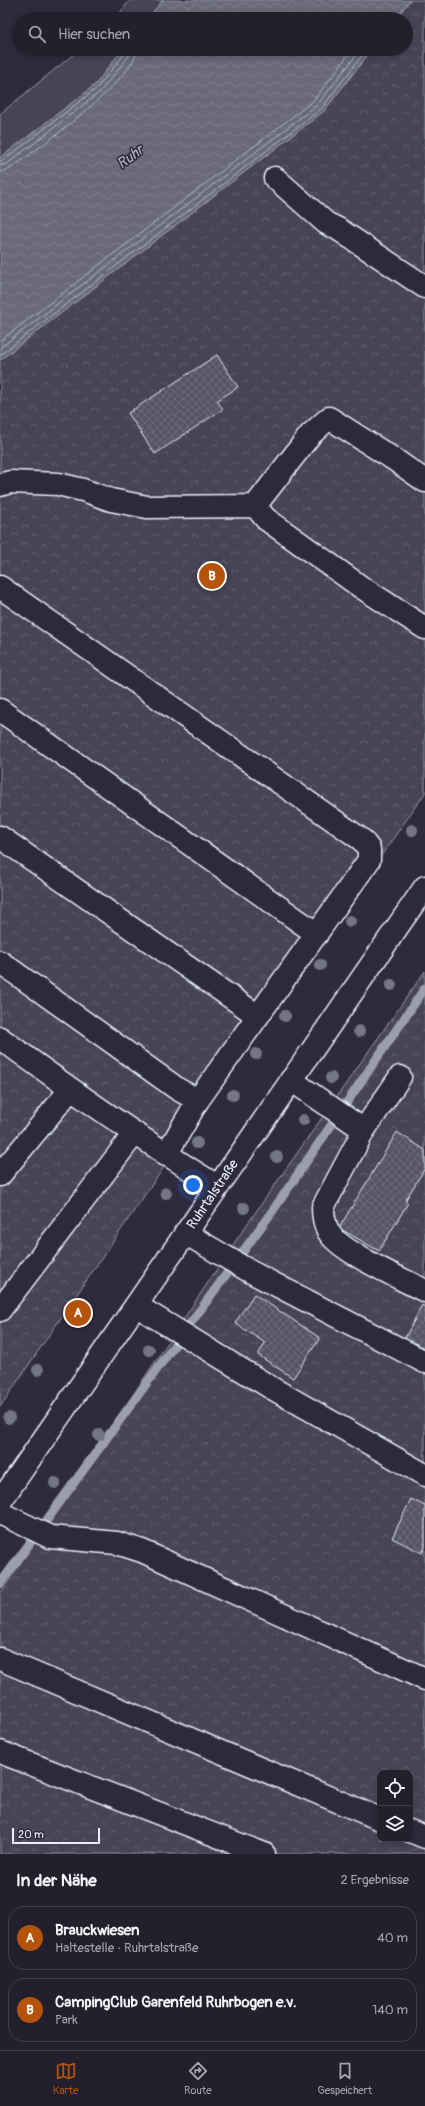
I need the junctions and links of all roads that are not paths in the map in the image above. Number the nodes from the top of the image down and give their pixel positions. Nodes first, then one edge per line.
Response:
1 (275, 178) dead end
2 (425, 287) edge
3 (425, 481) edge
4 (0, 485) edge
5 (255, 506) junction
6 (0, 587) edge
7 (425, 628) edge
8 (0, 710) edge
9 (0, 837) edge
10 (425, 888) edge
11 (317, 934) junction
12 (0, 962) edge
13 (258, 1016) junction
14 (0, 1038) edge
15 (400, 1077) dead end
16 (291, 1080) junction
17 (70, 1090) junction
18 (198, 1100) junction
19 (364, 1130) junction
20 (134, 1134) junction
21 (166, 1155) junction
22 (0, 1175) edge
23 (217, 1186) junction
24 (185, 1233) junction
25 (425, 1291) edge
26 (137, 1306) junction
27 (0, 1310) edge
28 (425, 1362) edge
29 (425, 1474) edge
30 (0, 1502) edge
31 (0, 1513) edge
32 (0, 1659) edge
33 (425, 1679) edge
34 (0, 1752) edge
35 (377, 1818) edge
36 (413, 1832) edge
37 (425, 1837) edge
38 (264, 1854) edge

1 - 2 main road
3 - 5 main road
4 - 5 main road
5 - 7 main road
6 - 11 main road
8 - 11 main road
9 - 13 main road
10 - 16 main road, Ruhrtalstraße
11 - 13 main road
12 - 18 main road
13 - 18 main road
14 - 17 main road
15 - 19 main road
16 - 19 main road
16 - 23 main road, Ruhrtalstraße
17 - 20 main road
17 - 22 main road
18 - 21 main road
19 - 25 main road
20 - 21 main road
20 - 27 main road
21 - 23 main road
23 - 24 main road, Ruhrtalstraße
24 - 26 main road, Ruhrtalstraße
24 - 28 main road
26 - 29 main road
26 - 30 main road, Ruhrtalstraße
31 - 33 main road
32 - 35 main road
34 - 38 main road
36 - 37 main road

